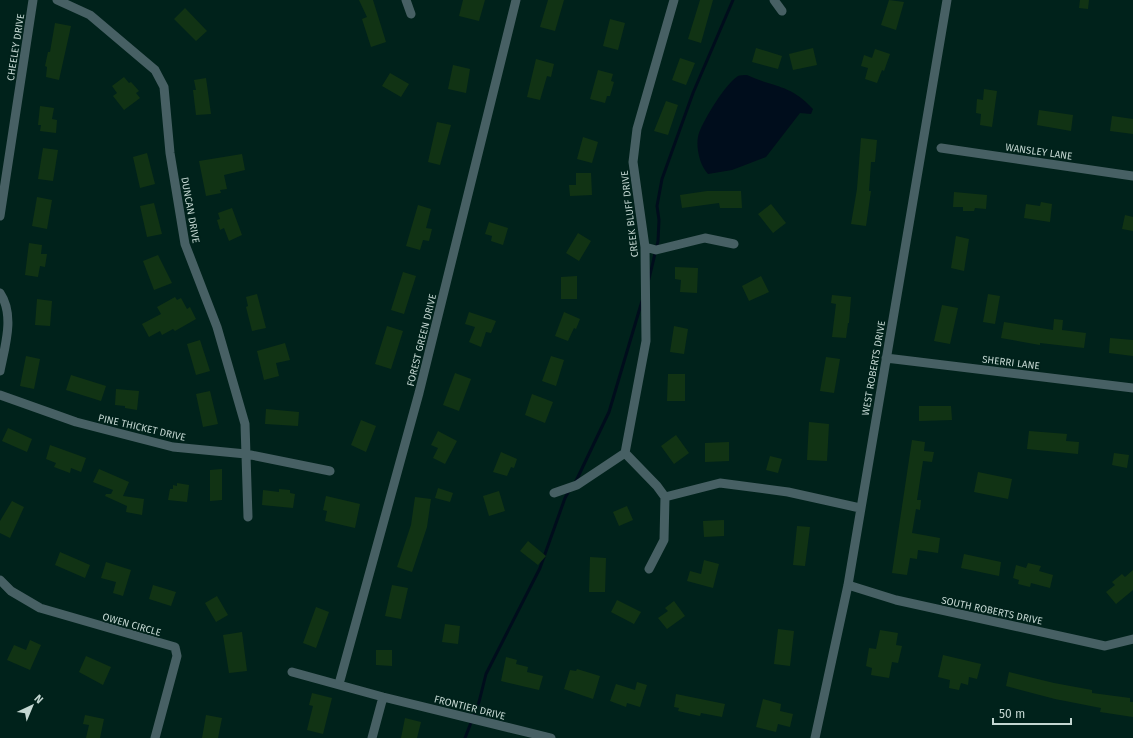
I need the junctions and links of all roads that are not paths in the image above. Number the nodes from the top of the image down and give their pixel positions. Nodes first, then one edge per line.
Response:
1 (34, 0) edge
2 (57, 0) edge
3 (406, 0) edge
4 (516, 0) edge
5 (674, 0) edge
6 (774, 0) edge
7 (947, 0) edge
8 (782, 11) dead end
9 (411, 14) dead end
10 (941, 148) dead end
11 (1133, 176) edge
12 (0, 216) edge
13 (734, 244) dead end
14 (645, 247) junction
15 (0, 293) edge
16 (886, 358) junction
17 (0, 371) edge
18 (1133, 388) edge
19 (0, 395) edge
20 (625, 453) junction
21 (246, 454) junction
22 (330, 471) dead end
23 (554, 493) dead end
24 (665, 497) junction
25 (860, 508) junction
26 (248, 517) dead end
27 (648, 569) dead end
28 (0, 580) edge
29 (848, 584) junction
30 (1133, 639) edge
31 (292, 672) dead end
32 (339, 684) junction
33 (383, 697) junction
34 (155, 738) edge
35 (372, 738) edge
36 (552, 738) edge
37 (815, 738) edge

1 - 12 street, CHEELEY DRIVE
2 - 21 street, DUNCAN DRIVE
3 - 9 street
4 - 32 street, FOREST GREEN DRIVE
5 - 14 street, CREEK BLUFF DRIVE
6 - 8 street
7 - 16 street, WEST ROBERTS DRIVE
10 - 11 street, WANSLEY LANE
13 - 14 street
14 - 20 street, CREEK BLUFF DRIVE
15 - 17 street
16 - 18 street, SHERRI LANE
16 - 25 street, WEST ROBERTS DRIVE
19 - 21 street, PINE THICKET DRIVE
20 - 23 street
20 - 24 street
21 - 22 street, PINE THICKET DRIVE
21 - 26 street, DUNCAN DRIVE
24 - 25 street
24 - 27 street
25 - 29 street, WEST ROBERTS DRIVE
28 - 34 street, OWEN CIRCLE
29 - 30 street, SOUTH ROBERTS DRIVE
29 - 37 street, WEST ROBERTS DRIVE
31 - 32 street
32 - 33 street, FRONTIER DRIVE
33 - 35 street
33 - 36 street, FRONTIER DRIVE

